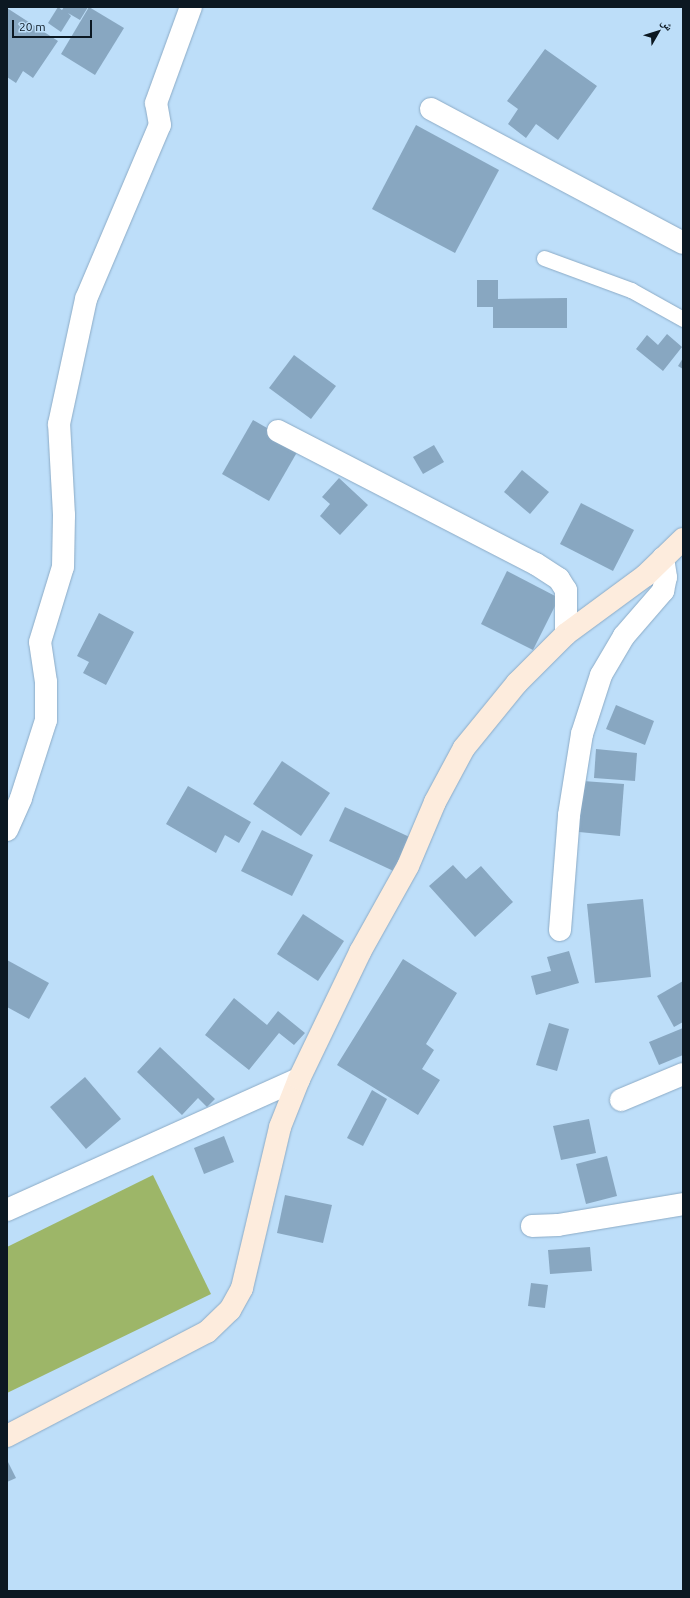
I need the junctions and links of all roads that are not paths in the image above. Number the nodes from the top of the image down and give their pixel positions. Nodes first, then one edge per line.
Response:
1 (191, 7) edge
2 (431, 109) dead end
3 (683, 243) edge
4 (544, 258) dead end
5 (683, 319) edge
6 (278, 431) dead end
7 (683, 540) edge
8 (663, 558) junction
9 (566, 634) junction
10 (7, 830) edge
11 (560, 930) dead end
12 (683, 1074) edge
13 (299, 1079) junction
14 (621, 1100) dead end
15 (683, 1204) edge
16 (7, 1210) edge
17 (532, 1226) dead end
18 (7, 1436) edge

1 - 10 street
2 - 3 street
4 - 5 lane
6 - 9 street
7 - 8 street
8 - 9 street
8 - 11 street
9 - 13 street
12 - 14 street
13 - 16 street
13 - 18 street
15 - 17 street

